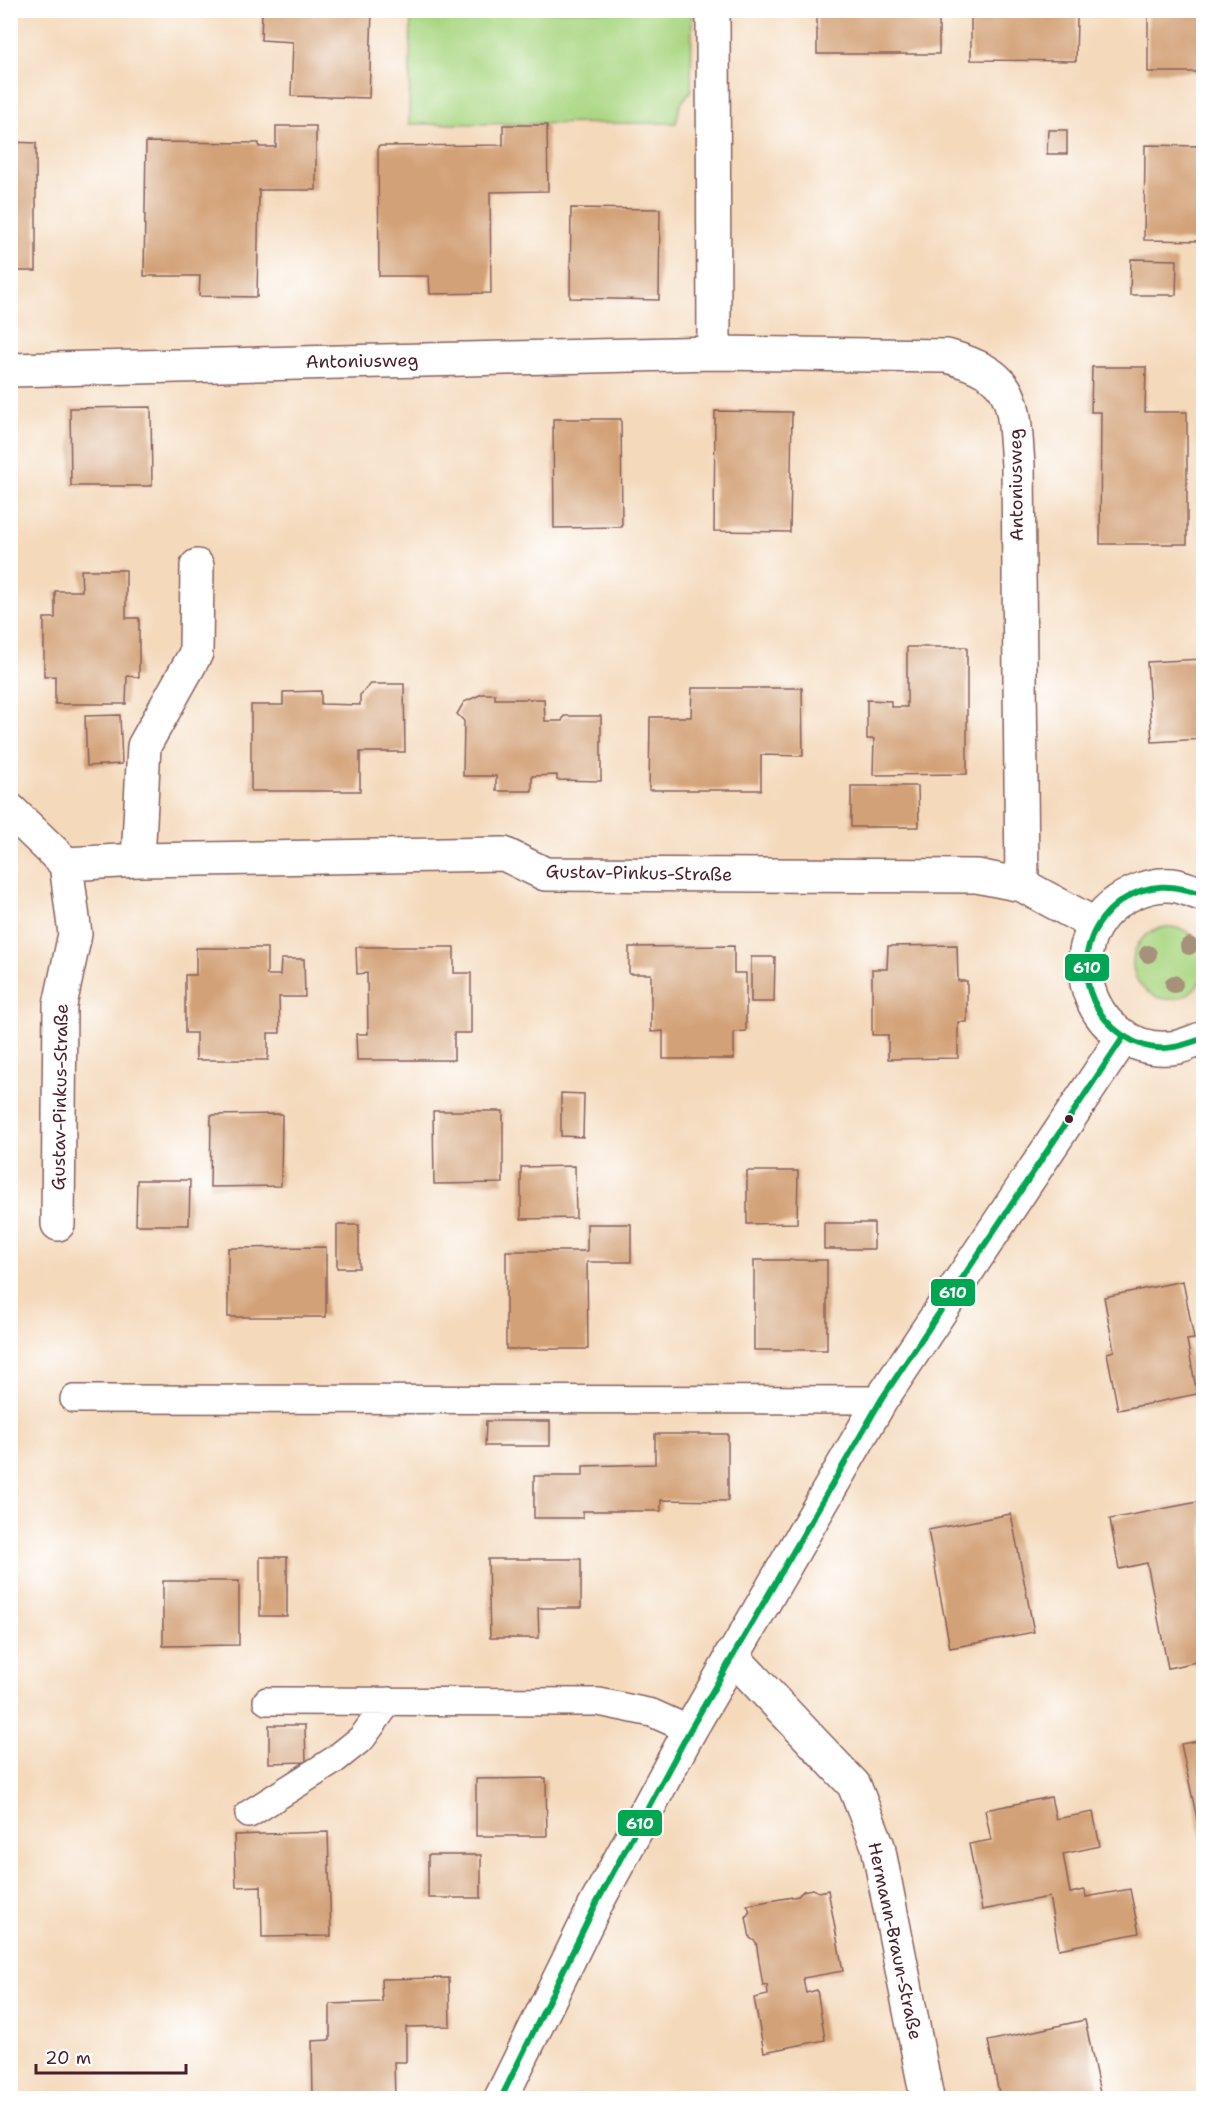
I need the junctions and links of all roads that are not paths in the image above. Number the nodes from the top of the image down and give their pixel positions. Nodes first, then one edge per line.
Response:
1 (713, 10) edge
2 (714, 353) junction
3 (10, 370) edge
4 (196, 566) dead end
5 (10, 810) edge
6 (138, 860) junction
7 (66, 864) junction
8 (1022, 885) junction
9 (1203, 895) edge
10 (1096, 925) junction
11 (1124, 1036) junction
12 (1203, 1038) edge
13 (58, 1224) dead end
14 (74, 1399) dead end
15 (881, 1400) junction
16 (731, 1655) junction
17 (267, 1701) dead end
18 (389, 1701) junction
19 (690, 1730) junction
20 (249, 1814) dead end
21 (501, 2098) edge
22 (927, 2098) edge

1 - 2 street
2 - 3 street, Antoniusweg
2 - 8 street, Antoniusweg
4 - 6 street
5 - 7 street
6 - 7 street, Gustav-Pinkus-Straße
6 - 8 street, Gustav-Pinkus-Straße
7 - 13 street, Gustav-Pinkus-Straße
8 - 10 street, Gustav-Pinkus-Straße
9 - 10 street
10 - 11 street
11 - 12 street
11 - 15 street
14 - 15 lane
15 - 16 street
16 - 19 street
16 - 22 street, Hermann-Braun-Straße
17 - 18 lane
18 - 19 lane
18 - 20 lane
19 - 21 street

